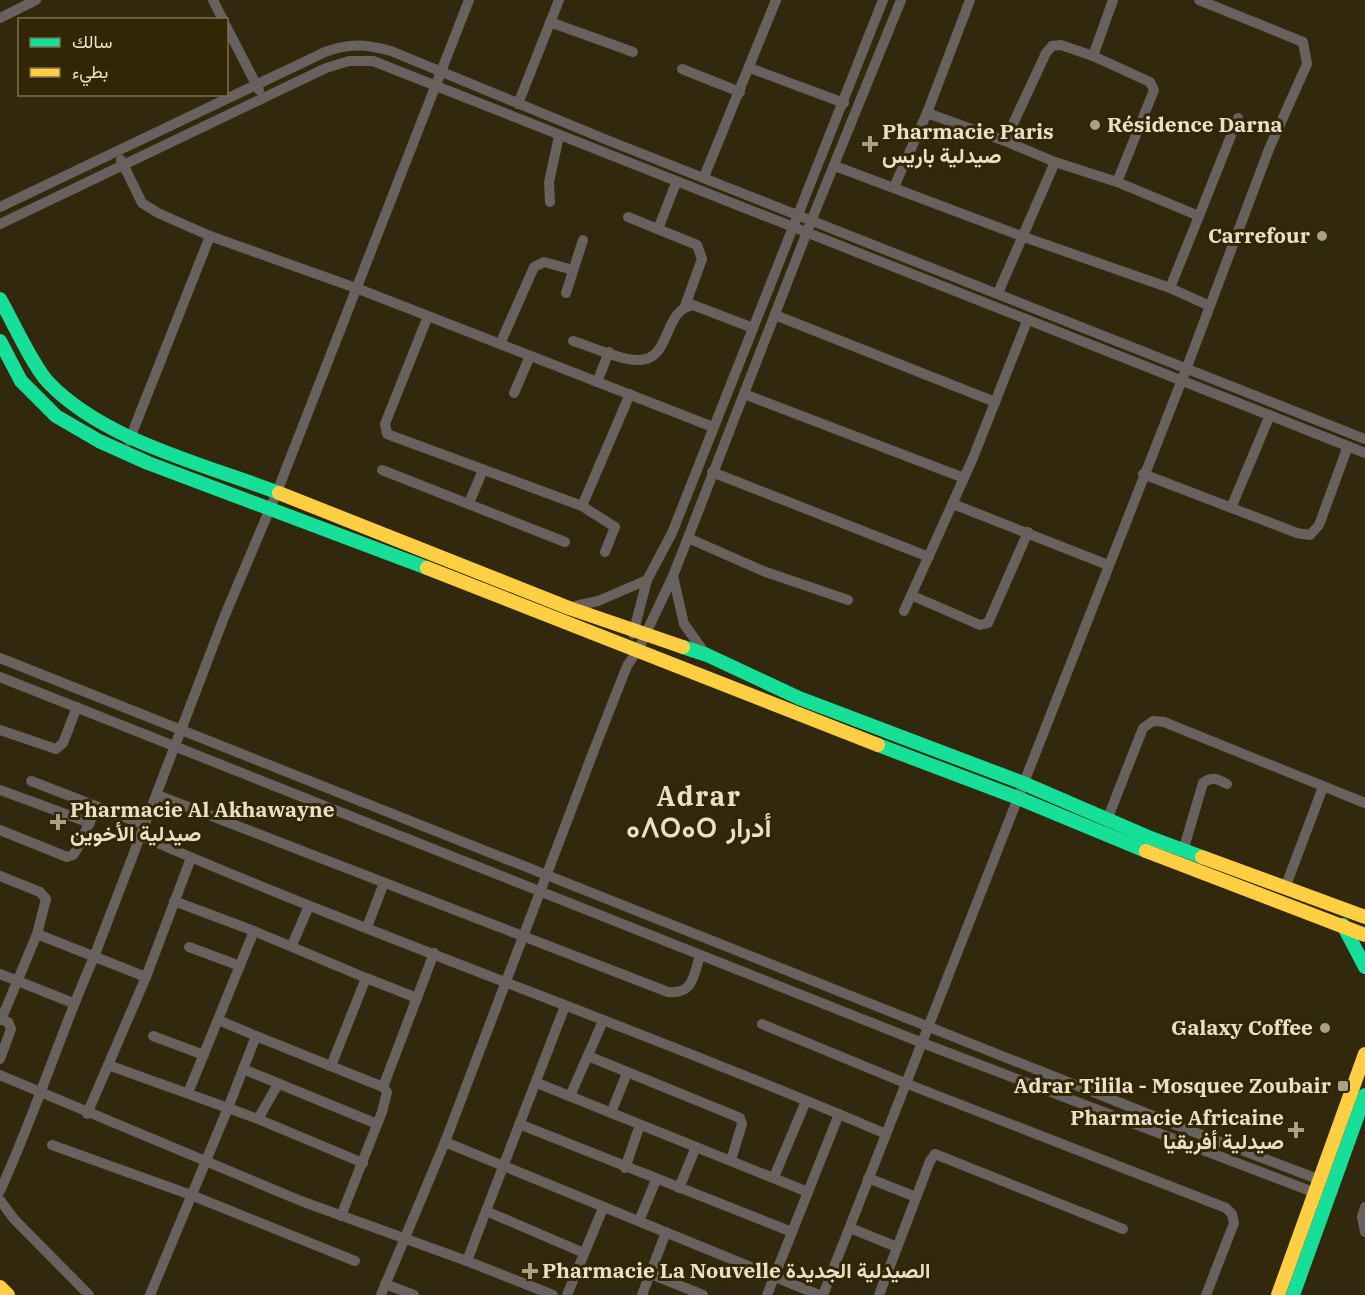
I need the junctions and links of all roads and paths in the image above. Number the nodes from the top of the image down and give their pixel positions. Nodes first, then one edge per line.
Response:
1 (36, 0) edge
2 (213, 0) edge
3 (469, 0) edge
4 (559, 0) edge
5 (776, 0) edge
6 (882, 0) edge
7 (901, 0) edge
8 (970, 0) edge
9 (1113, 0) edge
10 (1198, 0) edge
11 (0, 18) edge
12 (222, 18) edge
13 (550, 22) junction
14 (228, 30) edge
15 (633, 52) dead end
16 (1093, 56) junction
17 (307, 62) junction
18 (750, 68) junction
19 (682, 69) dead end
20 (441, 72) junction
21 (313, 75) junction
22 (435, 85) junction
23 (256, 86) junction
24 (740, 92) junction
25 (263, 99) junction
26 (844, 103) junction
27 (518, 104) junction
28 (927, 113) junction
29 (1238, 118) dead end
30 (559, 136) junction
31 (1005, 141) junction
32 (117, 152) junction
33 (1055, 162) junction
34 (123, 165) junction
35 (835, 165) junction
36 (704, 177) junction
37 (1117, 182) junction
38 (676, 183) junction
39 (894, 187) junction
40 (550, 202) dead end
41 (0, 207) edge
42 (798, 214) junction
43 (1199, 216) junction
44 (628, 217) dead end
45 (812, 219) junction
46 (0, 224) edge
47 (793, 227) junction
48 (658, 230) junction
49 (807, 232) junction
50 (210, 236) junction
51 (1024, 237) junction
52 (583, 240) dead end
53 (573, 270) junction
54 (356, 288) junction
55 (1170, 288) junction
56 (566, 293) dead end
57 (998, 293) junction
58 (0, 299) edge
59 (685, 306) junction
60 (1210, 306) junction
61 (428, 315) junction
62 (775, 315) junction
63 (1026, 321) junction
64 (753, 328) junction
65 (0, 341) edge
66 (573, 341) dead end
67 (500, 344) junction
68 (609, 352) junction
69 (531, 356) junction
70 (1187, 367) junction
71 (597, 382) junction
72 (1181, 382) junction
73 (514, 393) dead end
74 (630, 394) junction
75 (744, 394) junction
76 (995, 402) junction
77 (1270, 415) junction
78 (713, 427) junction
79 (130, 437) junction
80 (1365, 439) edge
81 (1348, 446) junction
82 (124, 452) junction
83 (1365, 453) edge
84 (382, 470) dead end
85 (483, 470) junction
86 (712, 472) junction
87 (1143, 474) junction
88 (964, 478) junction
89 (277, 492) junction
90 (469, 502) junction
91 (953, 504) junction
92 (582, 506) junction
93 (271, 507) junction
94 (1231, 508) junction
95 (1028, 532) junction
96 (688, 538) junction
97 (565, 542) dead end
98 (605, 552) dead end
99 (929, 557) junction
100 (1108, 565) junction
101 (673, 576) junction
102 (647, 580) junction
103 (913, 596) junction
104 (848, 600) dead end
105 (569, 608) junction
106 (904, 611) dead end
107 (640, 633) junction
108 (634, 648) junction
109 (706, 656) junction
110 (0, 658) edge
111 (0, 676) edge
112 (77, 707) junction
113 (181, 730) junction
114 (1, 734) edge
115 (175, 744) junction
116 (31, 781) dead end
117 (1023, 783) junction
118 (1227, 784) dead end
119 (1323, 787) junction
120 (0, 790) edge
121 (157, 795) junction
122 (1018, 798) junction
123 (1365, 803) edge
124 (98, 807) junction
125 (1107, 820) junction
126 (90, 823) junction
127 (0, 830) edge
128 (143, 831) junction
129 (1183, 851) junction
130 (191, 858) junction
131 (546, 875) junction
132 (0, 876) edge
133 (384, 883) junction
134 (1285, 888) junction
135 (539, 890) junction
136 (174, 901) junction
137 (309, 906) junction
138 (1361, 913) edge
139 (1343, 925) junction
140 (367, 927) junction
141 (254, 931) junction
142 (36, 934) junction
143 (1365, 935) edge
144 (521, 936) junction
145 (292, 945) junction
146 (189, 946) dead end
147 (434, 953) junction
148 (700, 956) junction
149 (94, 957) junction
150 (240, 966) junction
151 (1365, 967) edge
152 (0, 974) edge
153 (146, 977) junction
154 (366, 978) junction
155 (17, 980) junction
156 (504, 981) junction
157 (417, 998) junction
158 (73, 1003) junction
159 (565, 1006) junction
160 (0, 1019) edge
161 (218, 1020) junction
162 (603, 1021) junction
163 (762, 1024) dead end
164 (927, 1027) junction
165 (256, 1035) junction
166 (153, 1036) dead end
167 (920, 1042) junction
168 (1365, 1054) edge
169 (204, 1055) junction
170 (588, 1056) junction
171 (0, 1059) edge
172 (108, 1065) junction
173 (331, 1066) junction
174 (243, 1069) junction
175 (627, 1073) junction
176 (0, 1075) edge
177 (537, 1083) junction
178 (905, 1083) junction
179 (278, 1084) junction
180 (382, 1087) junction
181 (40, 1093) junction
182 (188, 1093) junction
183 (1365, 1095) edge
184 (570, 1096) junction
185 (806, 1101) junction
186 (228, 1108) junction
187 (611, 1113) junction
188 (87, 1114) junction
189 (839, 1114) junction
190 (258, 1119) junction
191 (377, 1124) junction
192 (519, 1124) junction
193 (640, 1125) junction
194 (886, 1134) junction
195 (445, 1142) junction
196 (52, 1145) dead end
197 (696, 1148) junction
198 (731, 1160) junction
199 (207, 1162) junction
200 (363, 1163) junction
201 (503, 1168) junction
202 (625, 1168) junction
203 (774, 1178) junction
204 (868, 1178) junction
205 (656, 1180) junction
206 (679, 1188) junction
207 (1323, 1188) junction
208 (0, 1191) edge
209 (808, 1192) junction
210 (191, 1195) junction
211 (916, 1197) junction
212 (0, 1200) edge
213 (1365, 1207) edge
214 (603, 1208) junction
215 (486, 1211) junction
216 (341, 1216) junction
217 (639, 1221) junction
218 (850, 1228) junction
219 (1123, 1229) dead end
220 (1365, 1232) edge
221 (666, 1233) junction
222 (792, 1233) junction
223 (403, 1239) junction
224 (897, 1247) junction
225 (584, 1253) junction
226 (355, 1261) dead end
227 (467, 1261) junction
228 (651, 1274) junction
229 (775, 1275) junction
230 (385, 1284) junction
231 (0, 1287) edge
232 (8, 1295) edge
233 (89, 1295) edge
234 (150, 1295) edge
235 (381, 1295) edge
236 (414, 1295) edge
237 (553, 1295) edge
238 (567, 1295) edge
239 (642, 1295) edge
240 (703, 1295) edge
241 (767, 1295) edge
242 (821, 1295) edge
243 (879, 1295) edge
244 (1206, 1295) edge
245 (1278, 1295) edge
246 (1293, 1295) edge

1 - 11 street
2 - 12 street
3 - 20 street
4 - 13 street
5 - 18 street
6 - 26 street
7 - 35 street
8 - 28 street
9 - 16 street
10 - 60 street
13 - 15 street
13 - 27 street
14 - 23 street
16 - 31 street
16 - 37 street
17 - 20 street
17 - 21 street
17 - 23 street
18 - 24 street
18 - 26 street
19 - 24 street
20 - 22 street
20 - 27 street
21 - 22 street
21 - 25 street
22 - 30 street
22 - 54 street
23 - 25 street
23 - 32 street
24 - 36 street
25 - 34 street
26 - 42 street
27 - 36 street
28 - 31 street
28 - 39 street
29 - 43 street
30 - 38 street
30 - 40 street
31 - 33 street
32 - 34 street
32 - 41 street
33 - 37 street
33 - 51 street
34 - 46 street
34 - 50 street
35 - 39 street
35 - 45 street
36 - 42 street
37 - 43 street
38 - 47 street
38 - 48 street
39 - 51 street
42 - 45 street
42 - 47 street
43 - 55 street
44 - 48 street
45 - 49 street
45 - 57 street
47 - 49 street
47 - 64 street
48 - 59 street
49 - 62 street
49 - 63 street
50 - 54 street
50 - 79 street
51 - 55 street
51 - 57 street
52 - 53 street
53 - 56 street
53 - 67 street
54 - 61 street
54 - 89 street
55 - 60 street
57 - 70 street
58 - 79 street
59 - 64 street
59 - 68 street
60 - 70 street
61 - 67 street
61 - 85 street
62 - 75 street
62 - 76 street
63 - 72 street
63 - 76 street
64 - 78 street
65 - 82 street
66 - 68 street
67 - 69 street
68 - 71 street
69 - 71 street
69 - 73 street
70 - 72 street
70 - 80 street
71 - 74 street
72 - 77 street
72 - 87 street
74 - 78 street
74 - 92 street
75 - 86 street
75 - 88 street
76 - 88 street
77 - 81 street
77 - 94 street
78 - 102 street
79 - 82 street
79 - 89 street
81 - 83 street
81 - 94 street
82 - 93 street
84 - 90 street
85 - 90 street
85 - 92 street
86 - 96 street
86 - 99 street
87 - 94 street
87 - 100 street
88 - 91 street
89 - 93 street
89 - 105 street
90 - 97 street
91 - 95 street
91 - 99 street
92 - 98 street
93 - 108 street
93 - 113 street
95 - 100 street
95 - 103 street
96 - 101 street
96 - 104 street
99 - 103 street
100 - 117 street
101 - 107 street
101 - 109 street
102 - 105 street
102 - 107 street
103 - 106 street
105 - 107 street
107 - 108 street
107 - 109 street
108 - 122 street
108 - 131 street
109 - 117 street
110 - 113 street
111 - 112 street
112 - 114 street
112 - 115 street
113 - 115 street
113 - 131 street
115 - 121 street
115 - 135 street
116 - 124 street
117 - 122 street
117 - 125 street
118 - 129 street
119 - 123 street
119 - 125 street
119 - 134 street
120 - 126 street
121 - 128 street
121 - 133 street
122 - 139 street
122 - 164 street
124 - 126 street
124 - 128 street
125 - 129 street
126 - 127 street
128 - 130 street
128 - 149 street
129 - 134 street
130 - 136 street
130 - 137 street
131 - 135 street
131 - 164 street
132 - 142 street
133 - 140 street
133 - 144 street
134 - 138 street
135 - 144 street
135 - 148 street
136 - 141 street
136 - 153 street
137 - 140 street
137 - 145 street
139 - 143 street
139 - 151 street
140 - 147 street
141 - 145 street
141 - 150 street
142 - 149 street
142 - 155 street
144 - 148 street
144 - 156 street
145 - 154 street
146 - 150 street
147 - 156 street
147 - 157 street
148 - 167 street
149 - 153 street
149 - 158 street
150 - 161 street
152 - 155 street
153 - 172 street
154 - 157 street
154 - 173 street
155 - 158 street
155 - 160 street
156 - 159 street
156 - 195 street
157 - 180 street
158 - 181 street
159 - 162 street
159 - 177 street
160 - 171 street
161 - 165 street
161 - 169 street
162 - 170 street
162 - 185 street
163 - 178 street
164 - 167 street
164 - 207 street
165 - 173 street
165 - 174 street
166 - 169 street
167 - 178 street
167 - 207 street
168 - 207 street
169 - 182 street
170 - 175 street
170 - 184 street
172 - 182 street
172 - 188 street
173 - 180 street
174 - 179 street
174 - 186 street
175 - 187 street
175 - 198 street
176 - 181 street
177 - 184 street
177 - 192 street
178 - 194 street
178 - 244 street
179 - 190 street
179 - 191 street
180 - 191 street
181 - 188 street
181 - 208 street
182 - 186 street
183 - 207 street
184 - 187 street
185 - 189 street
185 - 203 street
186 - 190 street
186 - 199 street
187 - 193 street
188 - 199 street
189 - 194 street
189 - 209 street
190 - 200 street
191 - 200 street
192 - 201 street
192 - 202 street
193 - 197 street
193 - 202 street
194 - 204 street
195 - 201 street
195 - 223 street
196 - 210 street
197 - 198 street
197 - 206 street
198 - 203 street
199 - 210 street
199 - 216 street
200 - 216 street
201 - 214 street
201 - 215 street
202 - 205 street
203 - 209 street
204 - 211 street
204 - 218 street
205 - 206 street
205 - 217 street
206 - 222 street
207 - 245 street
207 - 246 street
209 - 222 street
210 - 226 street
210 - 234 street
211 - 219 street
211 - 224 street
212 - 233 street
213 - 220 street
214 - 217 street
214 - 225 street
215 - 225 street
215 - 227 street
216 - 223 street
217 - 221 street
218 - 224 street
218 - 242 street
221 - 228 street
221 - 229 street
222 - 229 street
223 - 227 street
223 - 230 street
224 - 243 street
225 - 238 street
227 - 237 street
228 - 239 street
228 - 240 street
229 - 241 street
229 - 242 street
230 - 235 street
230 - 236 street
231 - 232 street

